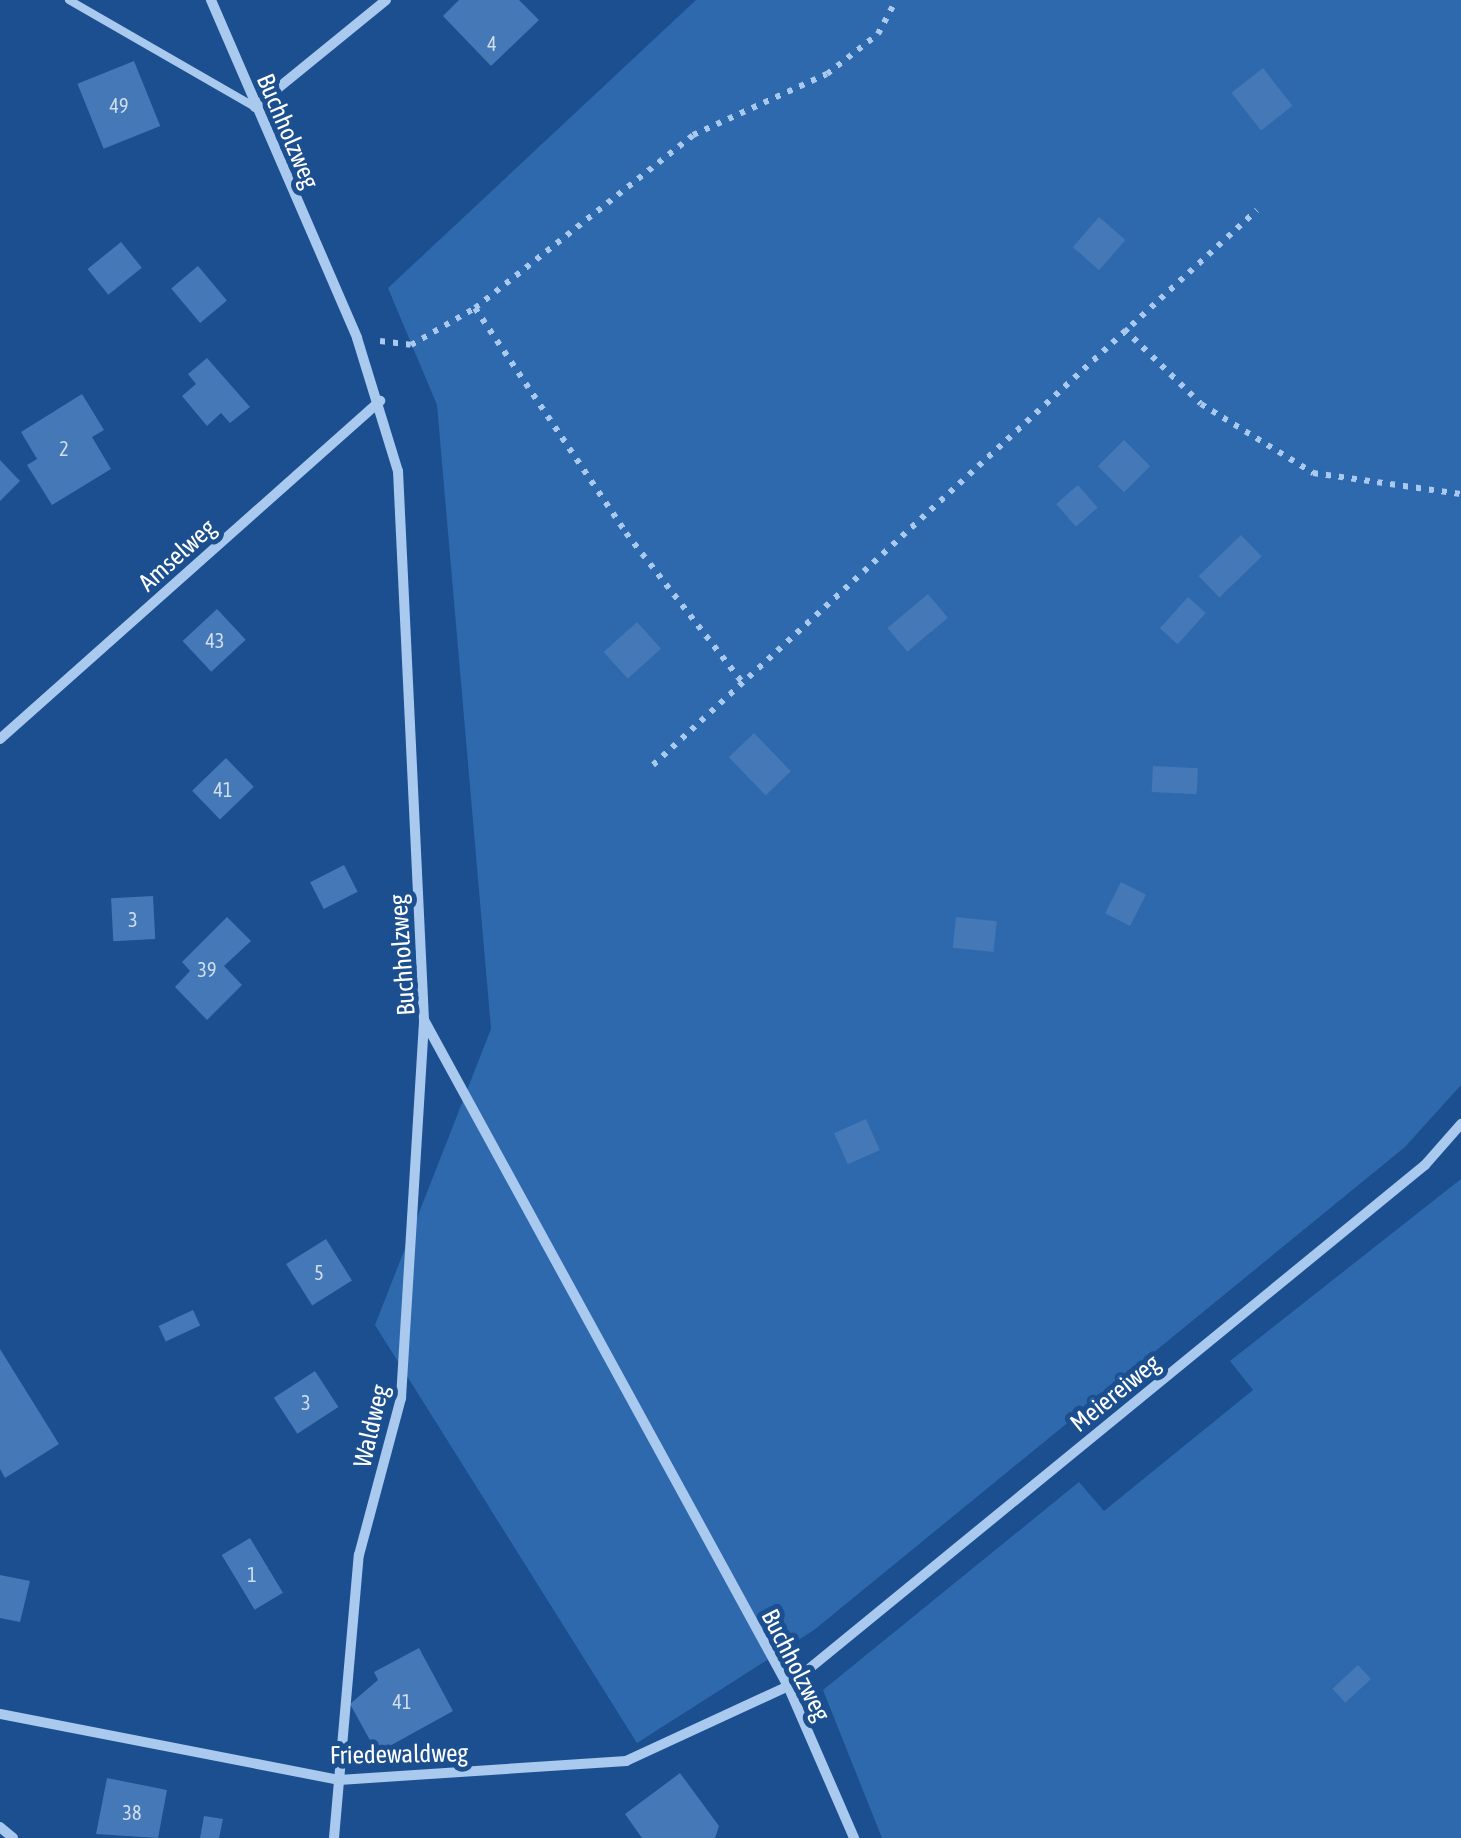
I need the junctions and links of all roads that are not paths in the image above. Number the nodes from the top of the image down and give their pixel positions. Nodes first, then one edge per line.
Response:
1 (69, 0) edge
2 (211, 0) edge
3 (386, 0) edge
4 (255, 107) junction
5 (380, 401) junction
6 (0, 738) edge
7 (424, 1020) junction
8 (1461, 1124) edge
9 (788, 1686) junction
10 (0, 1714) edge
11 (339, 1780) junction
12 (0, 1827) edge
13 (13, 1838) edge
14 (334, 1838) edge
15 (854, 1838) edge

1 - 4 lane
2 - 4 street, Buchholzweg
3 - 4 street
4 - 5 street, Buchholzweg
5 - 6 street, Amselweg
5 - 7 street, Buchholzweg
7 - 9 street, Buchholzweg
7 - 11 street, Waldweg
8 - 9 street, Meiereiweg
9 - 11 street, Friedewaldweg
9 - 15 street, Buchholzweg
10 - 11 street, Friedewaldweg
11 - 14 street, Waldweg
12 - 13 street

